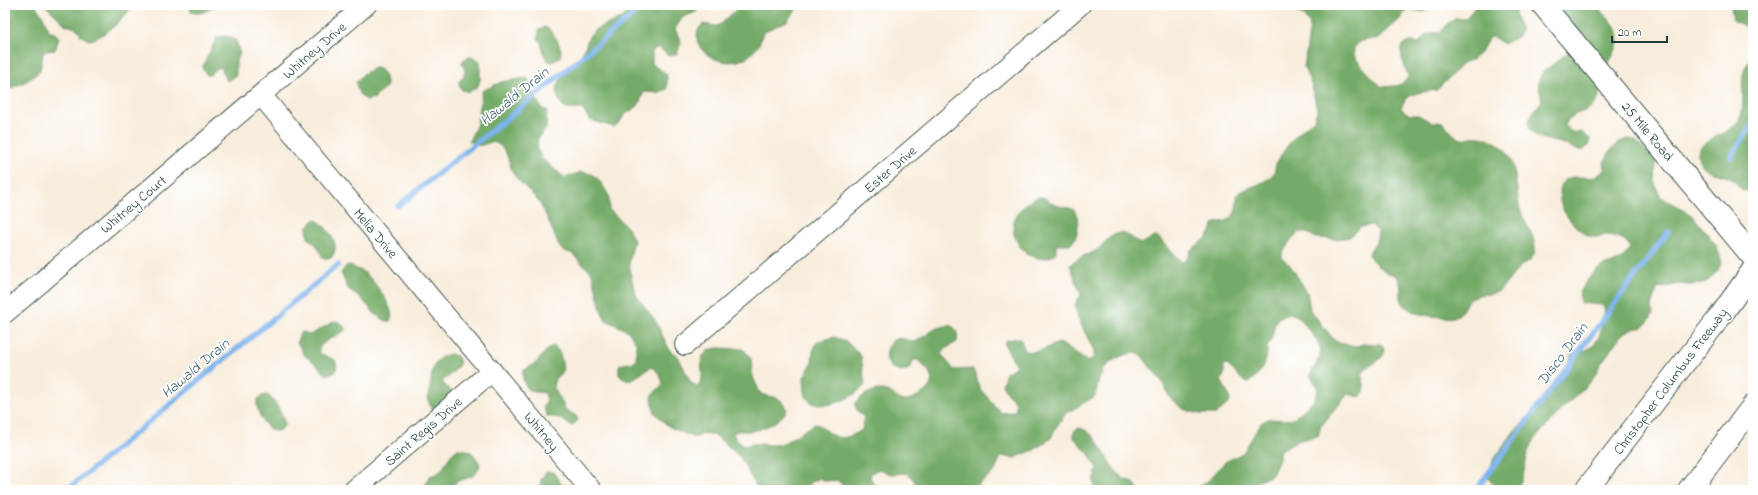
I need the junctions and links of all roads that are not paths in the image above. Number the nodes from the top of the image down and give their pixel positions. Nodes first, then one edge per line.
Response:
1 (366, 5) edge
2 (1080, 5) edge
3 (1543, 5) edge
4 (261, 95) junction
5 (1753, 257) edge
6 (1753, 270) edge
7 (5, 313) edge
8 (685, 345) dead end
9 (492, 371) junction
10 (1753, 406) edge
11 (354, 490) edge
12 (591, 490) edge
13 (1586, 490) edge
14 (1689, 490) edge

1 - 4 street, Whitney Drive
2 - 8 street, Ester Drive
3 - 5 main road, 25 Mile Road
4 - 7 street, Whitney Court
4 - 9 street, Melia Drive
6 - 13 main road, Christopher Columbus Freeway
9 - 11 street, Saint Regis Drive
9 - 12 street, Whitney
10 - 14 main road

